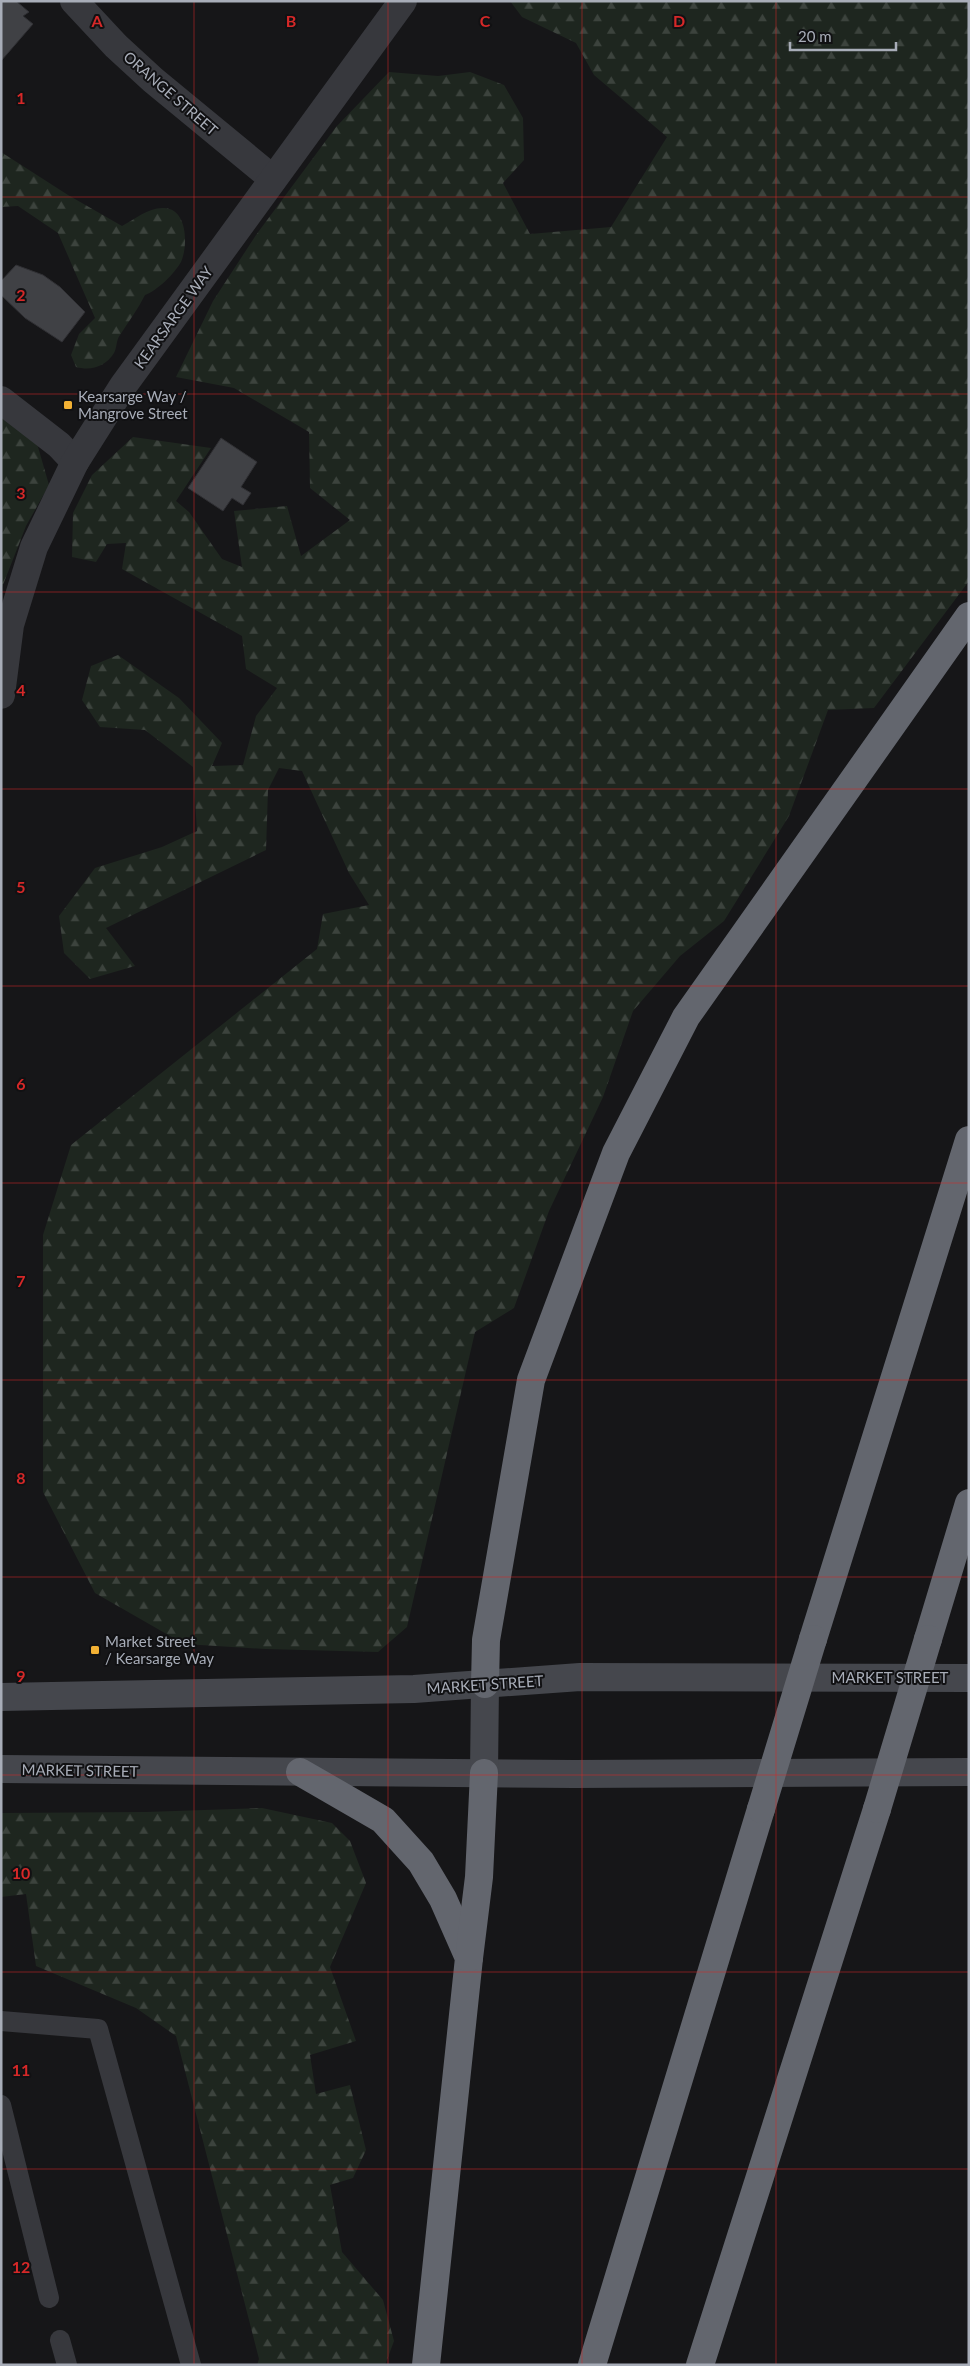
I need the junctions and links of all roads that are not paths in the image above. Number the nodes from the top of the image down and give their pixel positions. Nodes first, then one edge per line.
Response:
1 (74, 1) edge
2 (403, 1) edge
3 (273, 180) junction
4 (1, 400) edge
5 (75, 462) junction
6 (969, 616) edge
7 (1, 695) edge
8 (969, 1140) edge
9 (969, 1503) edge
10 (969, 1678) edge
11 (485, 1684) junction
12 (1, 1697) edge
13 (1, 1769) edge
14 (300, 1772) junction
15 (969, 1772) edge
16 (484, 1773) junction
17 (469, 1958) junction
18 (1, 2021) edge
19 (1, 2105) edge
20 (49, 2298) dead end
21 (60, 2340) dead end
22 (67, 2365) edge
23 (191, 2365) edge
24 (426, 2365) edge
25 (592, 2365) edge
26 (700, 2365) edge

1 - 3 street, ORANGE STREET
2 - 3 street, KEARSARGE WAY
3 - 5 street, KEARSARGE WAY
4 - 5 street
5 - 7 street, KEARSARGE WAY
6 - 11 highway
8 - 25 highway, bridge
9 - 26 highway, bridge
10 - 11 main road, MARKET STREET
11 - 12 main road, MARKET STREET
11 - 16 main road
13 - 14 main road, MARKET STREET
14 - 16 main road, MARKET STREET
14 - 17 highway
15 - 16 main road, MARKET STREET
16 - 17 highway
17 - 24 highway
18 - 23 lane
19 - 20 lane
21 - 22 lane

